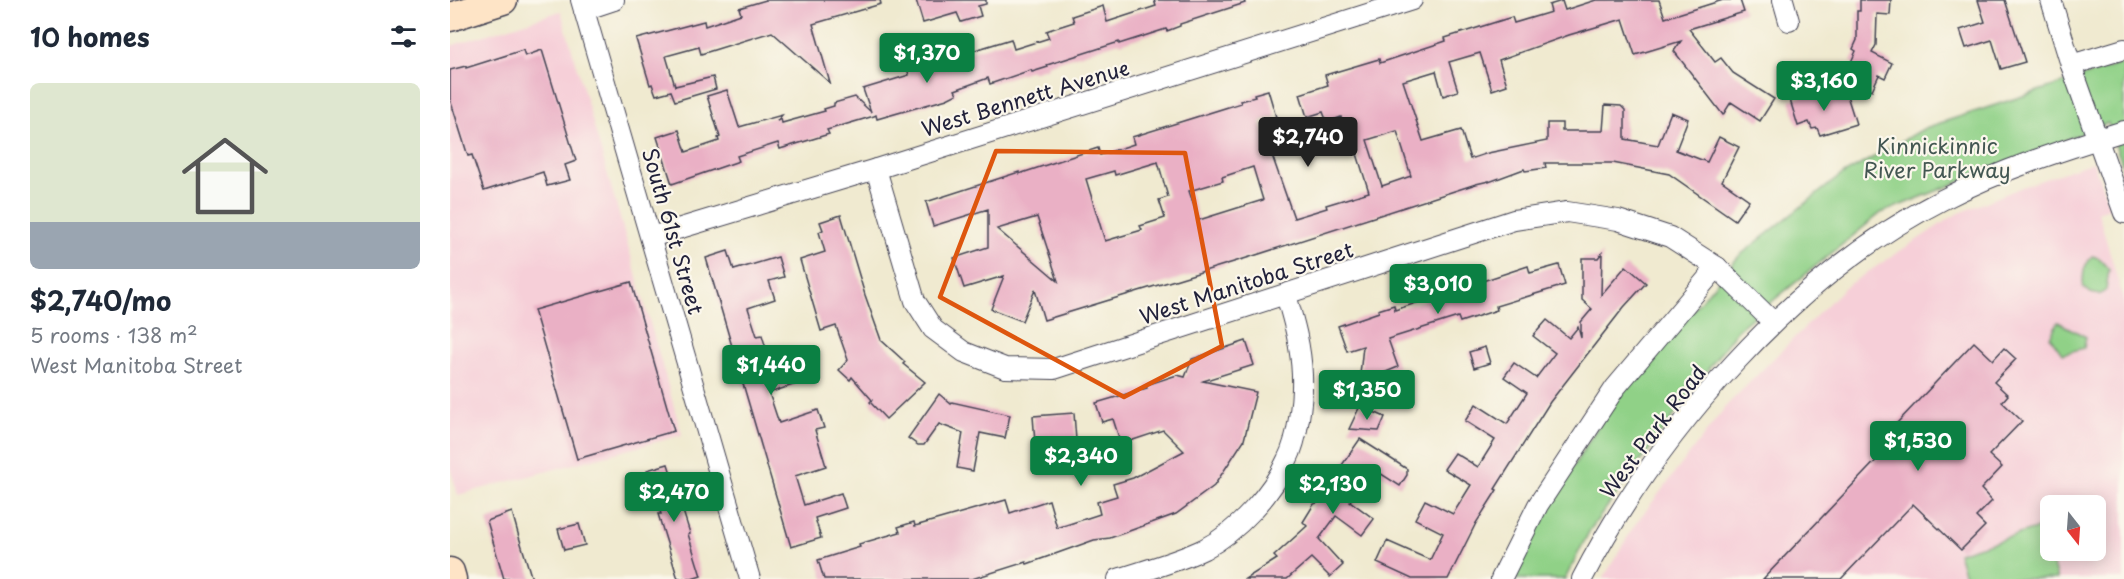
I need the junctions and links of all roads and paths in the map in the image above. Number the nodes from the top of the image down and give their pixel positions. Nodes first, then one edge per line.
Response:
1 (503, 0) edge
2 (614, 0) edge
3 (1412, 0) edge
4 (1783, 0) edge
5 (2051, 0) edge
6 (583, 5) edge
7 (450, 17) edge
8 (1789, 21) dead end
9 (2124, 49) edge
10 (2071, 64) junction
11 (2124, 131) edge
12 (2098, 139) junction
13 (876, 170) junction
14 (2123, 209) edge
15 (651, 237) junction
16 (1718, 267) junction
17 (1286, 295) junction
18 (1773, 322) junction
19 (450, 572) edge
20 (452, 579) edge
21 (750, 579) edge
22 (1118, 579) edge
23 (1501, 579) edge
24 (1582, 579) edge

1 - 7 main road
2 - 6 street
3 - 13 street, West Bennett Avenue
4 - 8 street
5 - 10 street
6 - 15 street, South 61st Street
9 - 10 street
10 - 12 street
11 - 12 street, West Park Road
12 - 14 street
12 - 18 street, West Park Road
13 - 15 street, West Bennett Avenue
13 - 17 street, West Manitoba Street
15 - 21 street, South 61st Street
16 - 17 street, West Manitoba Street
16 - 18 street, West Manitoba Street
16 - 23 street
17 - 22 street
18 - 24 street, West Park Road
19 - 20 main road

